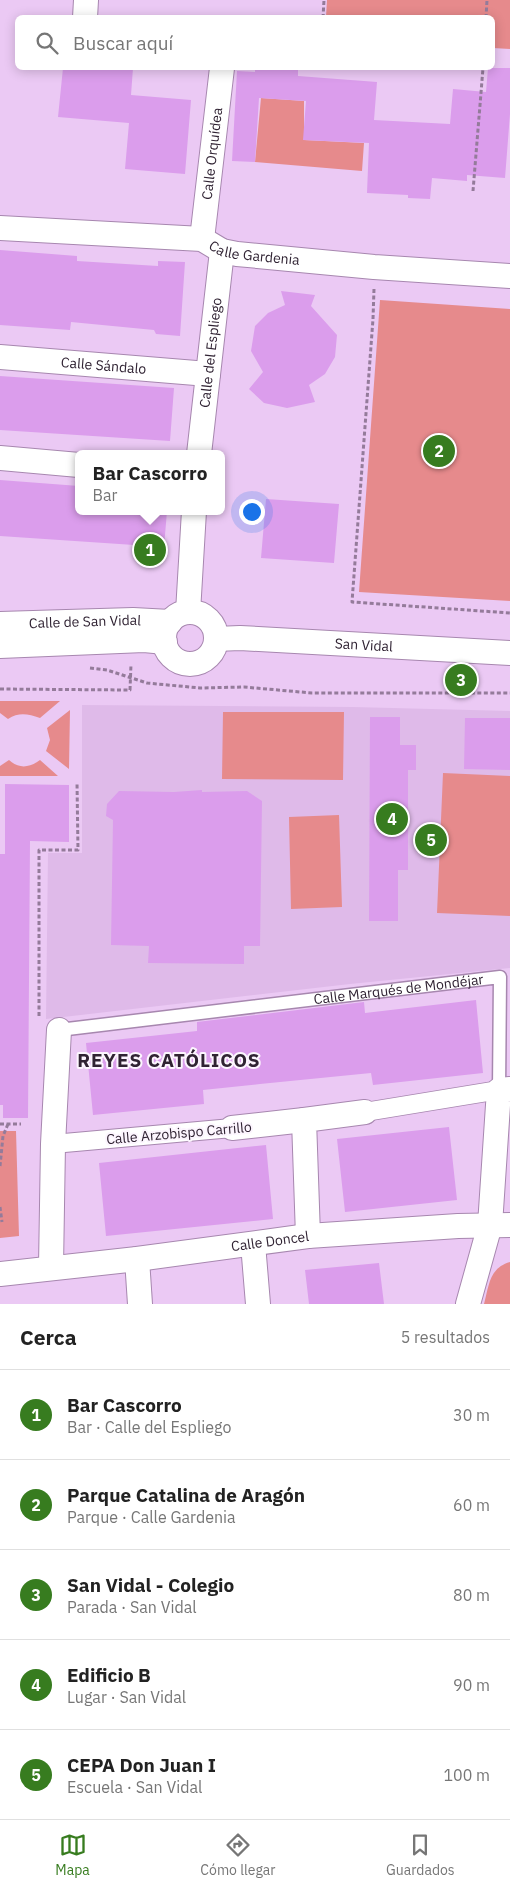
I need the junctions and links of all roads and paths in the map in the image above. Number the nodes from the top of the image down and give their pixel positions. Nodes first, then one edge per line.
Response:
1 (86, 0) edge
2 (324, 0) edge
3 (486, 0) edge
4 (85, 15) edge
5 (324, 15) edge
6 (486, 15) edge
7 (222, 70) edge
8 (483, 70) edge
9 (473, 191) dead end
10 (0, 228) edge
11 (212, 245) junction
12 (510, 276) edge
13 (374, 285) dead end
14 (0, 356) edge
15 (208, 374) junction
16 (199, 450) edge
17 (0, 458) edge
18 (75, 465) edge
19 (193, 515) edge
20 (510, 613) edge
21 (0, 624) edge
22 (174, 625) junction
23 (216, 639) junction
24 (132, 640) junction
25 (0, 646) edge
26 (510, 654) edge
27 (88, 668) dead end
28 (131, 678) junction
29 (0, 689) edge
30 (510, 693) edge
31 (77, 782) dead end
32 (59, 1030) junction
33 (505, 1090) edge
34 (365, 1112) joint
35 (304, 1120) junction
36 (0, 1124) edge
37 (8, 1124) junction
38 (21, 1124) dead end
39 (232, 1128) joint
40 (53, 1144) junction
41 (0, 1166) edge
42 (0, 1207) edge
43 (2, 1222) dead end
44 (500, 1225) edge
45 (308, 1236) junction
46 (253, 1244) junction
47 (137, 1258) junction
48 (51, 1267) junction
49 (0, 1274) edge
50 (140, 1304) edge
51 (258, 1304) edge
52 (468, 1304) edge

1 - 4 street
2 - 5 path
3 - 6 path
7 - 11 street, Calle Orquídea
8 - 9 path
10 - 11 street, Calle Gardenia
11 - 12 street, Calle Gardenia
11 - 15 street, Calle del Espliego
13 - 20 path
14 - 15 street, Calle Sándalo
15 - 16 street, Calle del Espliego
17 - 18 street
19 - 22 street
21 - 22 street, Calle de San Vidal
22 - 23 street
22 - 23 street
22 - 24 street, Calle de San Vidal
23 - 26 street, San Vidal
24 - 25 street, Calle de San Vidal
24 - 28 path
27 - 28 path
28 - 29 path
28 - 30 path
31 - 32 path
32 - 33 lane, Calle Marqués de Mondéjar
32 - 40 street
33 - 34 street, Calle Arzobispo Carrillo
33 - 44 street, Calle Marqués de Mondéjar
34 - 35 street, Calle Arzobispo Carrillo
35 - 39 street, Calle Arzobispo Carrillo
35 - 45 street
36 - 37 path
37 - 38 path
37 - 41 path
39 - 40 street, Calle Arzobispo Carrillo
40 - 48 street
42 - 43 path
44 - 45 street, Calle Doncel
44 - 52 street, Calle Marqués de Mondéjar
45 - 46 street, Calle Doncel
46 - 47 street, Calle Doncel
46 - 51 street
47 - 48 street, Calle Doncel
47 - 50 street
48 - 49 street, Calle Doncel

